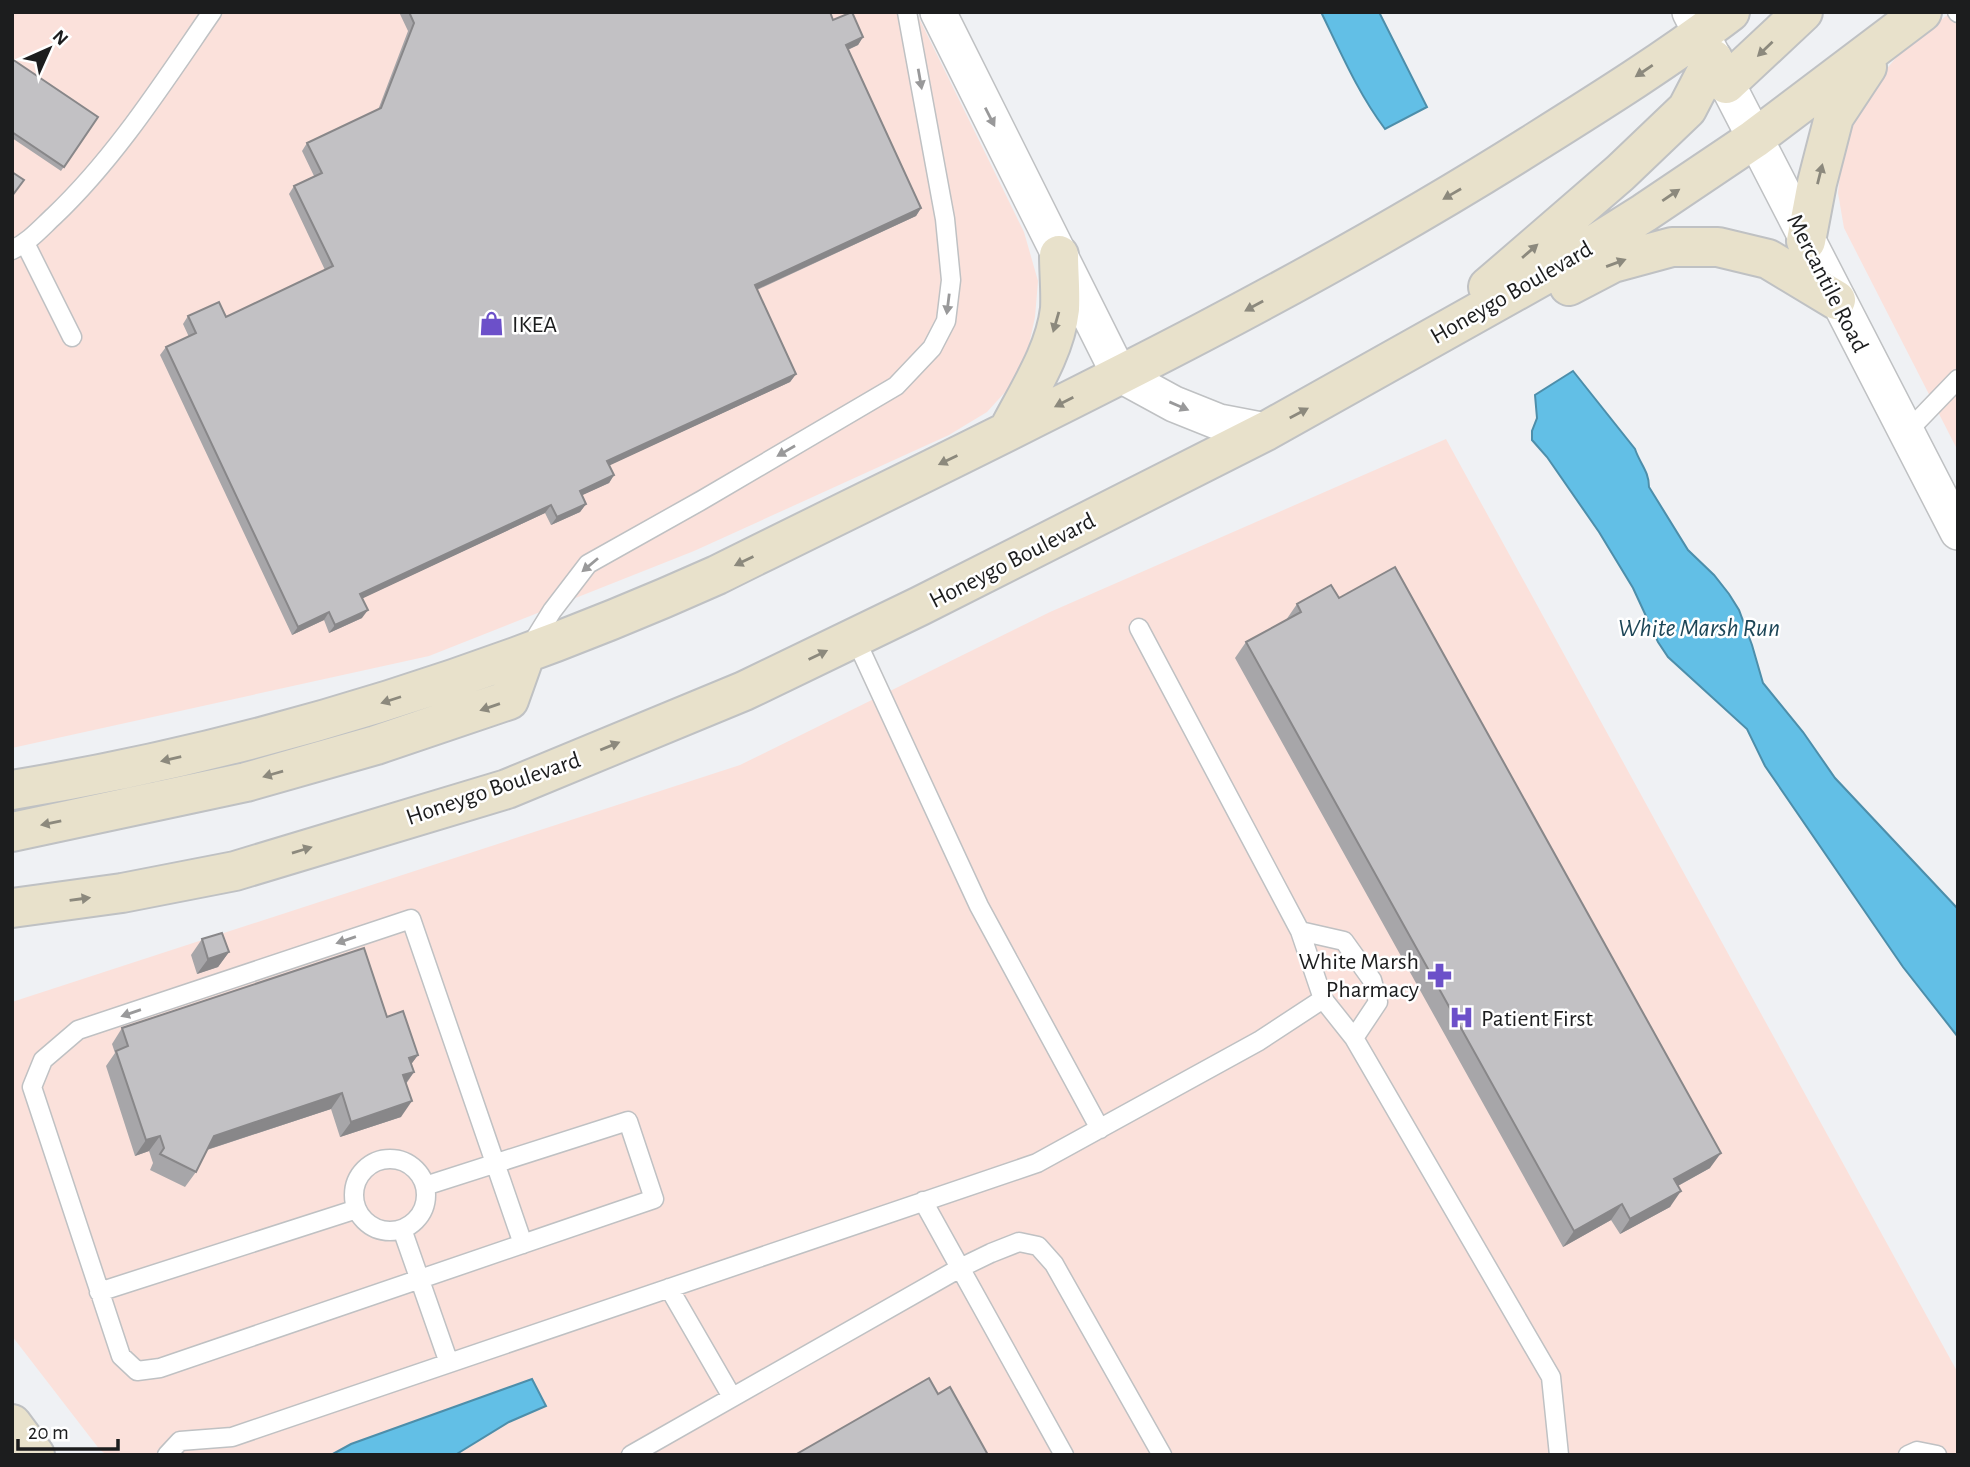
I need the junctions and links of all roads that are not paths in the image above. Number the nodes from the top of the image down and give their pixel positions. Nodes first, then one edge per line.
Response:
1 (212, 12) edge
2 (907, 12) edge
3 (938, 12) edge
4 (1803, 12) edge
5 (1922, 12) edge
6 (1712, 40) edge
7 (1884, 41) junction
8 (1754, 139) junction
9 (1806, 241) junction
10 (19, 247) edge
11 (1059, 255) junction
12 (1836, 300) junction
13 (72, 337) dead end
14 (1423, 343) junction
15 (1119, 374) junction
16 (1958, 379) edge
17 (1332, 395) junction
18 (1009, 429) junction
19 (1266, 431) junction
20 (1906, 433) junction
21 (1958, 532) edge
22 (1139, 628) dead end
23 (855, 638) junction
24 (525, 655) junction
25 (12, 790) edge
26 (12, 832) edge
27 (12, 908) edge
28 (1300, 931) junction
29 (1324, 999) junction
30 (1354, 1038) junction
31 (1100, 1129) junction
32 (496, 1164) junction
33 (425, 1186) junction
34 (923, 1201) junction
35 (357, 1209) junction
36 (402, 1229) junction
37 (523, 1244) junction
38 (960, 1268) junction
39 (420, 1279) junction
40 (669, 1288) junction
41 (99, 1292) junction
42 (449, 1363) junction
43 (732, 1397) junction
44 (12, 1424) edge
45 (232, 1437) junction
46 (35, 1455) edge
47 (167, 1455) edge
48 (223, 1455) edge
49 (631, 1455) edge
50 (1065, 1455) edge
51 (1162, 1455) edge
52 (1559, 1455) edge
53 (1908, 1455) edge
54 (1937, 1455) edge

1 - 10 lane
2 -> 24 lane
3 -> 11 street
4 -> 6 main road
5 - 7 main road, Honeygo Boulevard
6 - 8 street, Mercantile Road
14 -> 6 main road
6 -> 15 main road
7 - 8 main road, Honeygo Boulevard
9 -> 7 main road
8 - 9 street, Mercantile Road
14 -> 8 main road, Honeygo Boulevard
9 - 12 street, Mercantile Road
10 - 13 lane
11 - 15 street
11 -> 18 main road
17 -> 12 main road
12 - 20 street, Mercantile Road
14 - 17 main road, Honeygo Boulevard
15 -> 18 main road
15 -> 19 street
16 - 20 lane
19 -> 17 main road, Honeygo Boulevard
18 -> 24 main road
19 - 23 main road, Honeygo Boulevard
20 - 21 street, Mercantile Road
22 - 28 lane
27 -> 23 main road, Honeygo Boulevard
23 - 31 lane
24 -> 25 main road
24 -> 26 main road
28 - 29 lane
28 - 30 lane
29 - 30 lane
29 - 31 lane
30 - 52 lane
31 - 34 lane
32 - 33 lane
32 - 37 lane
32 - 37 lane
32 -> 41 lane
33 - 35 lane
33 - 36 lane
34 - 38 lane
34 - 40 lane
35 - 36 lane
35 - 41 lane
36 - 39 lane
37 - 39 lane
38 - 43 lane
38 - 50 lane
38 - 51 lane
39 - 41 lane
39 - 42 lane
40 - 42 lane
40 - 43 lane
42 - 45 lane
43 - 49 lane
44 - 46 main road
45 - 47 lane
45 - 48 lane
53 - 54 lane

